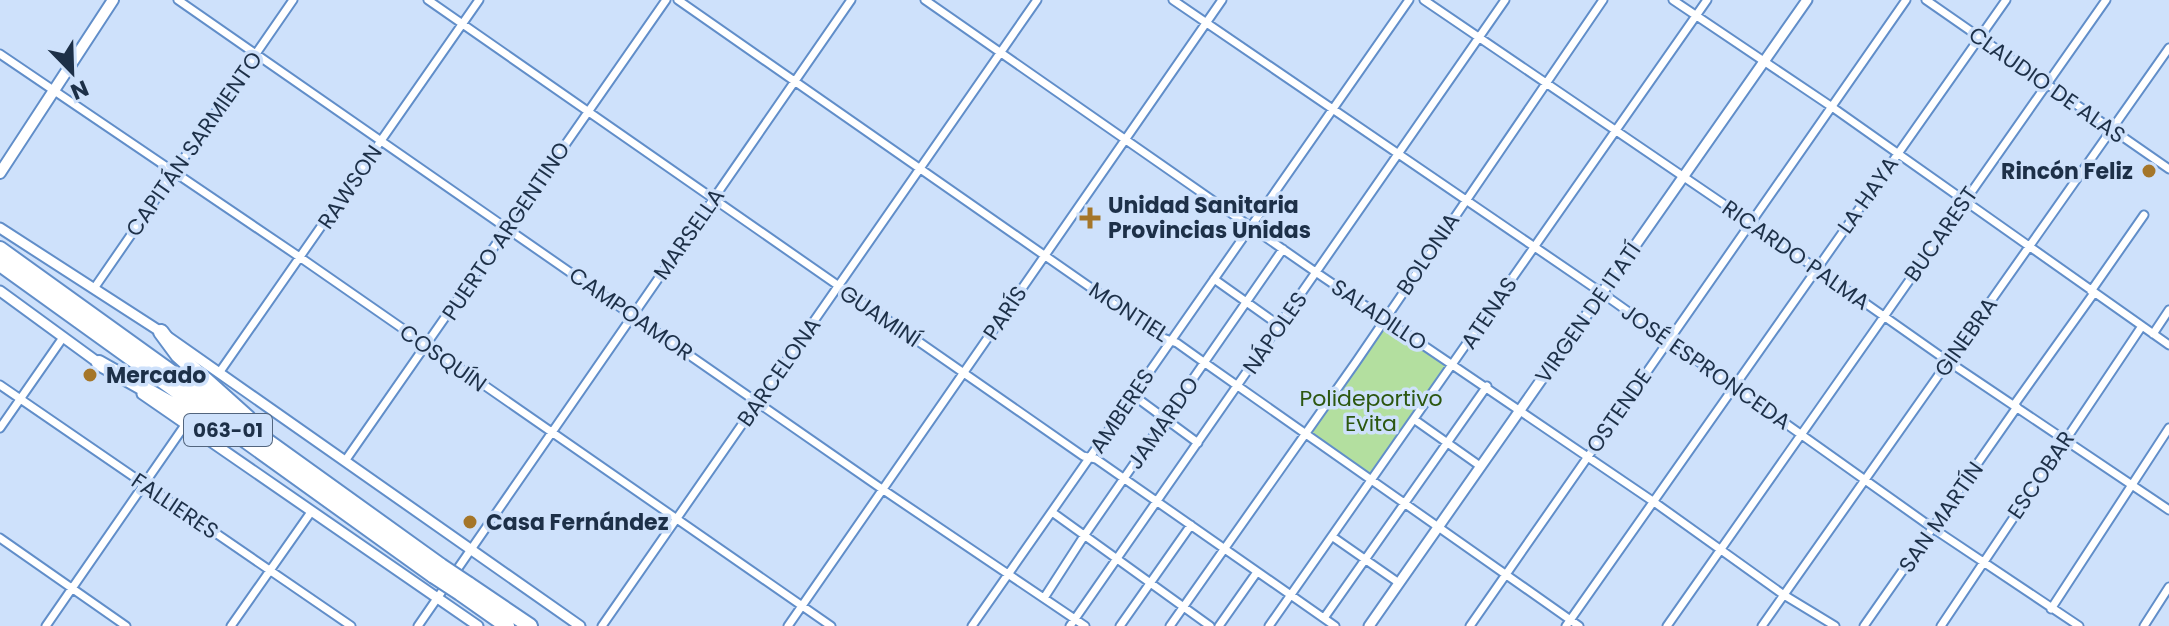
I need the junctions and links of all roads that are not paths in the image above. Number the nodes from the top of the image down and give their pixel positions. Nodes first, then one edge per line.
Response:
1 (113, 0) edge
2 (178, 0) edge
3 (293, 0) edge
4 (428, 0) edge
5 (479, 0) edge
6 (666, 0) edge
7 (678, 0) edge
8 (851, 0) edge
9 (925, 0) edge
10 (1037, 0) edge
11 (1173, 0) edge
12 (1222, 0) edge
13 (1409, 0) edge
14 (1424, 0) edge
15 (1505, 0) edge
16 (1603, 0) edge
17 (1673, 0) edge
18 (1707, 0) edge
19 (1807, 0) edge
20 (1906, 0) edge
21 (1926, 0) edge
22 (2006, 0) edge
23 (2106, 0) edge
24 (1696, 16) junction
25 (1206, 23) junction
26 (463, 24) junction
27 (1980, 37) junction
28 (1479, 38) junction
29 (2169, 48) edge
30 (1001, 53) junction
31 (0, 54) edge
32 (256, 54) junction
33 (1764, 62) junction
34 (795, 82) junction
35 (1547, 84) junction
36 (2046, 86) junction
37 (54, 89) junction
38 (1832, 107) junction
39 (1332, 110) junction
40 (588, 111) junction
41 (1615, 130) junction
42 (2110, 131) junction
43 (381, 141) junction
44 (1126, 141) junction
45 (1897, 153) junction
46 (1397, 155) junction
47 (920, 169) junction
48 (2169, 169) edge
49 (174, 171) junction
50 (0, 173) edge
51 (1683, 177) junction
52 (713, 200) junction
53 (1964, 200) junction
54 (1464, 201) junction
55 (2144, 215) dead end
56 (1750, 222) junction
57 (1250, 225) junction
58 (0, 228) edge
59 (509, 228) junction
60 (2030, 246) junction
61 (1533, 248) junction
62 (0, 249) edge
63 (1283, 249) junction
64 (1043, 255) junction
65 (301, 258) junction
66 (0, 264) edge
67 (1817, 269) junction
68 (1317, 273) junction
69 (28, 278) junction
70 (1214, 279) junction
71 (838, 286) junction
72 (95, 287) junction
73 (0, 291) edge
74 (2093, 292) junction
75 (1602, 293) junction
76 (1246, 302) junction
77 (2169, 310) edge
78 (632, 314) junction
79 (1883, 316) junction
80 (1384, 319) junction
81 (1280, 326) junction
82 (2142, 326) junction
83 (161, 332) junction
84 (2153, 334) junction
85 (62, 339) junction
86 (1171, 340) junction
87 (1668, 341) junction
88 (2169, 345) edge
89 (426, 346) junction
90 (1949, 362) junction
91 (99, 363) junction
92 (1205, 363) junction
93 (1454, 364) junction
94 (219, 373) junction
95 (964, 373) junction
96 (0, 385) edge
97 (1239, 386) junction
98 (1487, 386) junction
99 (1734, 387) junction
100 (1133, 395) junction
101 (20, 399) junction
102 (758, 402) junction
103 (2015, 406) junction
104 (1520, 409) junction
105 (1165, 419) junction
106 (1415, 420) junction
107 (185, 425) junction
108 (0, 428) edge
109 (2169, 428) edge
110 (550, 432) junction
111 (1305, 433) junction
112 (1801, 434) junction
113 (2065, 439) junction
114 (1198, 443) junction
115 (1447, 443) junction
116 (1587, 456) junction
117 (1090, 457) junction
118 (292, 459) junction
119 (345, 461) junction
120 (1480, 466) junction
121 (1124, 479) junction
122 (1372, 479) junction
123 (1866, 481) junction
124 (144, 485) junction
125 (2132, 485) junction
126 (882, 489) junction
127 (321, 497) junction
128 (1157, 501) junction
129 (1654, 502) junction
130 (1406, 503) junction
131 (2169, 510) edge
132 (311, 512) junction
133 (1052, 512) junction
134 (676, 518) junction
135 (1191, 525) junction
136 (1439, 526) junction
137 (1934, 529) junction
138 (1084, 536) junction
139 (1333, 537) junction
140 (0, 538) edge
141 (1224, 548) junction
142 (470, 549) junction
143 (1720, 550) junction
144 (1116, 559) junction
145 (1366, 560) junction
146 (1983, 561) junction
147 (269, 570) junction
148 (438, 571) junction
149 (1257, 572) junction
150 (1007, 574) junction
151 (1505, 574) junction
152 (1150, 582) junction
153 (1399, 583) junction
154 (2169, 587) edge
155 (72, 588) junction
156 (464, 589) junction
157 (1784, 595) junction
158 (1291, 596) junction
159 (1044, 598) junction
160 (437, 600) junction
161 (802, 606) junction
162 (1184, 607) junction
163 (2051, 609) junction
164 (1324, 618) junction
165 (1072, 622) edge
166 (1568, 623) edge
167 (2076, 625) edge
168 (46, 626) edge
169 (126, 626) edge
170 (231, 626) edge
171 (351, 626) edge
172 (418, 626) edge
173 (478, 626) edge
174 (507, 626) edge
175 (530, 626) edge
176 (580, 626) edge
177 (602, 626) edge
178 (788, 626) edge
179 (831, 626) edge
180 (972, 626) edge
181 (1085, 626) edge
182 (1120, 626) edge
183 (1170, 626) edge
184 (1210, 626) edge
185 (1219, 626) edge
186 (1269, 626) edge
187 (1335, 626) edge
188 (1369, 626) edge
189 (1470, 626) edge
190 (1579, 626) edge
191 (1667, 626) edge
192 (1762, 626) edge
193 (1835, 626) edge
194 (1864, 626) edge
195 (1941, 626) edge
196 (2144, 626) edge

1 - 37 main road
2 - 32 street, CAMPOAMOR
3 - 32 street, CAPITÁN SARMIENTO
4 - 26 street, GUAMINÍ
5 - 26 street, RAWSON
6 - 40 street, PUERTO ARGENTINO
7 - 34 street, MONTIEL
8 - 34 street, MARSELLA
9 - 30 street, SALADILLO
10 - 30 street, BARCELONA
11 - 25 street, JOSÉ ESPRONCEDA
12 - 25 street, PARÍS
13 - 39 street, AMBERES
14 - 28 street, RICARDO PALMA
15 - 28 street, NÁPOLES
16 - 35 street, BOLONIA
17 - 24 street
18 - 24 street, ATENAS
19 - 33 street, VIRGEN DE ITATÍ
20 - 38 street, OSTENDE
21 - 27 street, CLAUDIO DE ALAS
22 - 27 street, LA HAYA
23 - 36 street, BUCAREST
24 - 33 street
24 - 41 street, ATENAS
25 - 39 street, JOSÉ ESPRONCEDA
25 - 44 street, PARÍS
26 - 40 street, GUAMINÍ
26 - 43 street, RAWSON
27 - 36 street, CLAUDIO DE ALAS
27 - 45 street, LA HAYA
28 - 35 street, RICARDO PALMA
28 - 46 street, NÁPOLES
29 - 42 street, GINEBRA
30 - 44 street, SALADILLO
30 - 47 street, BARCELONA
31 - 37 street, COSQUÍN
32 - 43 street, CAMPOAMOR
32 - 49 street, CAPITÁN SARMIENTO
33 - 38 street
33 - 51 street, VIRGEN DE ITATÍ
34 - 47 street, MONTIEL
34 - 52 street, MARSELLA
35 - 41 street, RICARDO PALMA
35 - 54 street, BOLONIA
36 - 42 street, CLAUDIO DE ALAS
36 - 53 street, BUCAREST
37 - 49 street, COSQUÍN
37 - 50 main road
38 - 45 street
38 - 56 street, OSTENDE
39 - 46 street, JOSÉ ESPRONCEDA
39 - 57 street, AMBERES
40 - 52 street, GUAMINÍ
40 - 59 street, PUERTO ARGENTINO
41 - 51 street, RICARDO PALMA
41 - 61 street, ATENAS
42 - 48 street, CLAUDIO DE ALAS
42 - 60 street, GINEBRA
43 - 59 street, CAMPOAMOR
43 - 65 street, RAWSON
44 - 57 street, SALADILLO
44 - 64 street, PARÍS
45 - 53 street
45 - 67 street, LA HAYA
46 - 54 street, JOSÉ ESPRONCEDA
46 - 68 street, NÁPOLES
47 - 64 street, MONTIEL
47 - 71 street, BARCELONA
49 - 65 street, COSQUÍN
49 - 72 street, CAPITÁN SARMIENTO
51 - 56 street, RICARDO PALMA
51 - 75 street, VIRGEN DE ITATÍ
52 - 71 street, GUAMINÍ
52 - 78 street, MARSELLA
53 - 60 street
53 - 79 street, BUCAREST
54 - 61 street, JOSÉ ESPRONCEDA
54 - 80 street, BOLONIA
55 - 74 street, SAN MARTÍN
56 - 67 street, RICARDO PALMA
56 - 87 street, OSTENDE
57 - 63 street, SALADILLO
57 - 70 street, AMBERES
58 - 72 street
59 - 78 street, CAMPOAMOR
59 - 89 street, PUERTO ARGENTINO
60 - 74 street
60 - 90 street, GINEBRA
61 - 75 street, JOSÉ ESPRONCEDA
61 - 93 street, ATENAS
62 - 69 highway, 063-01
63 - 68 street, SALADILLO
63 - 76 street, JAMARDO
64 - 86 street, MONTIEL
64 - 95 street, PARÍS
65 - 89 street, COSQUÍN
65 - 94 street, RAWSON
66 - 69 highway, 063-01
67 - 79 street, RICARDO PALMA
67 - 99 street, LA HAYA
68 - 80 street, SALADILLO
68 - 81 street, NÁPOLES
69 - 118 highway, 063-01
69 - 127 highway, 063-01
70 - 76 street
70 - 86 street, AMBERES
71 - 95 street, GUAMINÍ
71 - 102 street, BARCELONA
72 - 83 street
73 - 85 street
74 - 82 street
74 - 103 street, SAN MARTÍN
75 - 87 street, JOSÉ ESPRONCEDA
75 - 104 street, VIRGEN DE ITATÍ
76 - 81 street
76 - 92 street, JAMARDO
77 - 84 street
78 - 102 street, CAMPOAMOR
78 - 110 street, MARSELLA
79 - 90 street, RICARDO PALMA
79 - 112 street, BUCAREST
80 - 93 street, SALADILLO
80 - 111 street, BOLONIA
81 - 97 street, NÁPOLES
82 - 84 street
82 - 113 street, ESCOBAR
83 - 94 street
83 - 118 highway
84 - 88 street
85 - 91 street
85 - 101 street
86 - 92 street, MONTIEL
86 - 100 street, AMBERES
87 - 99 street, JOSÉ ESPRONCEDA
87 - 116 street, OSTENDE
89 - 110 street, COSQUÍN
89 - 119 street, PUERTO ARGENTINO
90 - 103 street, RICARDO PALMA
90 - 123 street, GINEBRA
91 - 107 street
91 - 127 highway
92 - 97 street, MONTIEL
92 - 105 street, JAMARDO
93 - 98 street, SALADILLO
93 - 106 street, ATENAS
94 - 119 street
95 - 117 street, GUAMINÍ
95 - 126 street, PARÍS
96 - 101 street, FALLIERES
97 - 111 street, MONTIEL
97 - 114 street, NÁPOLES
98 - 104 street, SALADILLO
98 - 115 street
99 - 112 street, JOSÉ ESPRONCEDA
99 - 129 street, LA HAYA
100 - 105 street
100 - 117 street, AMBERES
101 - 108 street
101 - 124 street, FALLIERES
102 - 126 street, CAMPOAMOR
102 - 134 street, BARCELONA
103 - 113 street, RICARDO PALMA
103 - 137 street, SAN MARTÍN
104 - 116 street, SALADILLO
104 - 120 street, VIRGEN DE ITATÍ
105 - 114 street
105 - 121 street, JAMARDO
106 - 115 street
106 - 122 street, ATENAS
107 - 124 street
107 - 132 street
109 - 125 street
110 - 134 street, COSQUÍN
110 - 142 street, MARSELLA
111 - 122 street, MONTIEL
111 - 141 street, BOLONIA
112 - 123 street, JOSÉ ESPRONCEDA
112 - 143 street, BUCAREST
113 - 125 street, RICARDO PALMA
113 - 146 street, ESCOBAR
114 - 128 street, NÁPOLES
115 - 120 street
115 - 130 street
116 - 129 street, SALADILLO
116 - 151 street, OSTENDE
117 - 121 street, GUAMINÍ
117 - 133 street, AMBERES
118 - 148 highway, 063-01
119 - 142 street
120 - 136 street, VIRGEN DE ITATÍ
121 - 128 street, GUAMINÍ
121 - 138 street, JAMARDO
122 - 130 street, MONTIEL
122 - 139 street, ATENAS
123 - 137 street, JOSÉ ESPRONCEDA
123 - 157 street, GINEBRA
124 - 147 street, FALLIERES
124 - 155 street
125 - 131 street, RICARDO PALMA
125 - 163 street
126 - 150 street, CAMPOAMOR
126 - 161 street, PARÍS
127 - 148 highway, 063-01
128 - 135 street, GUAMINÍ
128 - 144 street, NÁPOLES
129 - 143 street, SALADILLO
129 - 166 street, LA HAYA
130 - 136 street, MONTIEL
130 - 145 street
132 - 147 street
132 - 160 street
133 - 138 street
133 - 150 street, AMBERES
134 - 161 street, COSQUÍN
134 - 177 street, BARCELONA
135 - 141 street, GUAMINÍ
135 - 152 street
136 - 151 street, MONTIEL
136 - 153 street, VIRGEN DE ITATÍ
137 - 146 street, JOSÉ ESPRONCEDA
137 - 194 street, SAN MARTÍN
138 - 144 street
138 - 159 street, JAMARDO
139 - 145 street
139 - 158 street, ATENAS
140 - 155 street
141 - 149 street, GUAMINÍ
141 - 162 street, BOLONIA
142 - 160 street, MARSELLA
142 - 176 street
143 - 157 street, SALADILLO
143 - 191 street, BUCAREST
144 - 152 street
144 - 165 street, NÁPOLES
145 - 153 street
145 - 164 street
146 - 163 street, JOSÉ ESPRONCEDA
146 - 195 street, ESCOBAR
147 - 170 street
147 - 171 street, FALLIERES
148 - 156 highway, 063-01, bridge
149 - 158 street, GUAMINÍ
149 - 185 street
150 - 159 street, CAMPOAMOR
150 - 180 street, AMBERES
151 - 166 street, MONTIEL
151 - 189 street, OSTENDE
152 - 162 street
152 - 182 street
153 - 188 street, VIRGEN DE ITATÍ
154 - 196 street
155 - 168 street
155 - 169 street
156 - 174 highway, 063-01
156 - 175 highway, 063-01
157 - 192 street, GINEBRA
157 - 193 street, SALADILLO
158 - 164 street, GUAMINÍ
158 - 186 street, ATENAS
159 - 165 street, CAMPOAMOR
160 - 172 street, MARSELLA
160 - 173 street
161 - 178 street, PARÍS
161 - 179 street, COSQUÍN
162 - 183 street, BOLONIA
162 - 184 street
163 - 167 street, JOSÉ ESPRONCEDA
164 - 187 street, GUAMINÍ
165 - 181 street, CAMPOAMOR
166 - 190 street, MONTIEL

